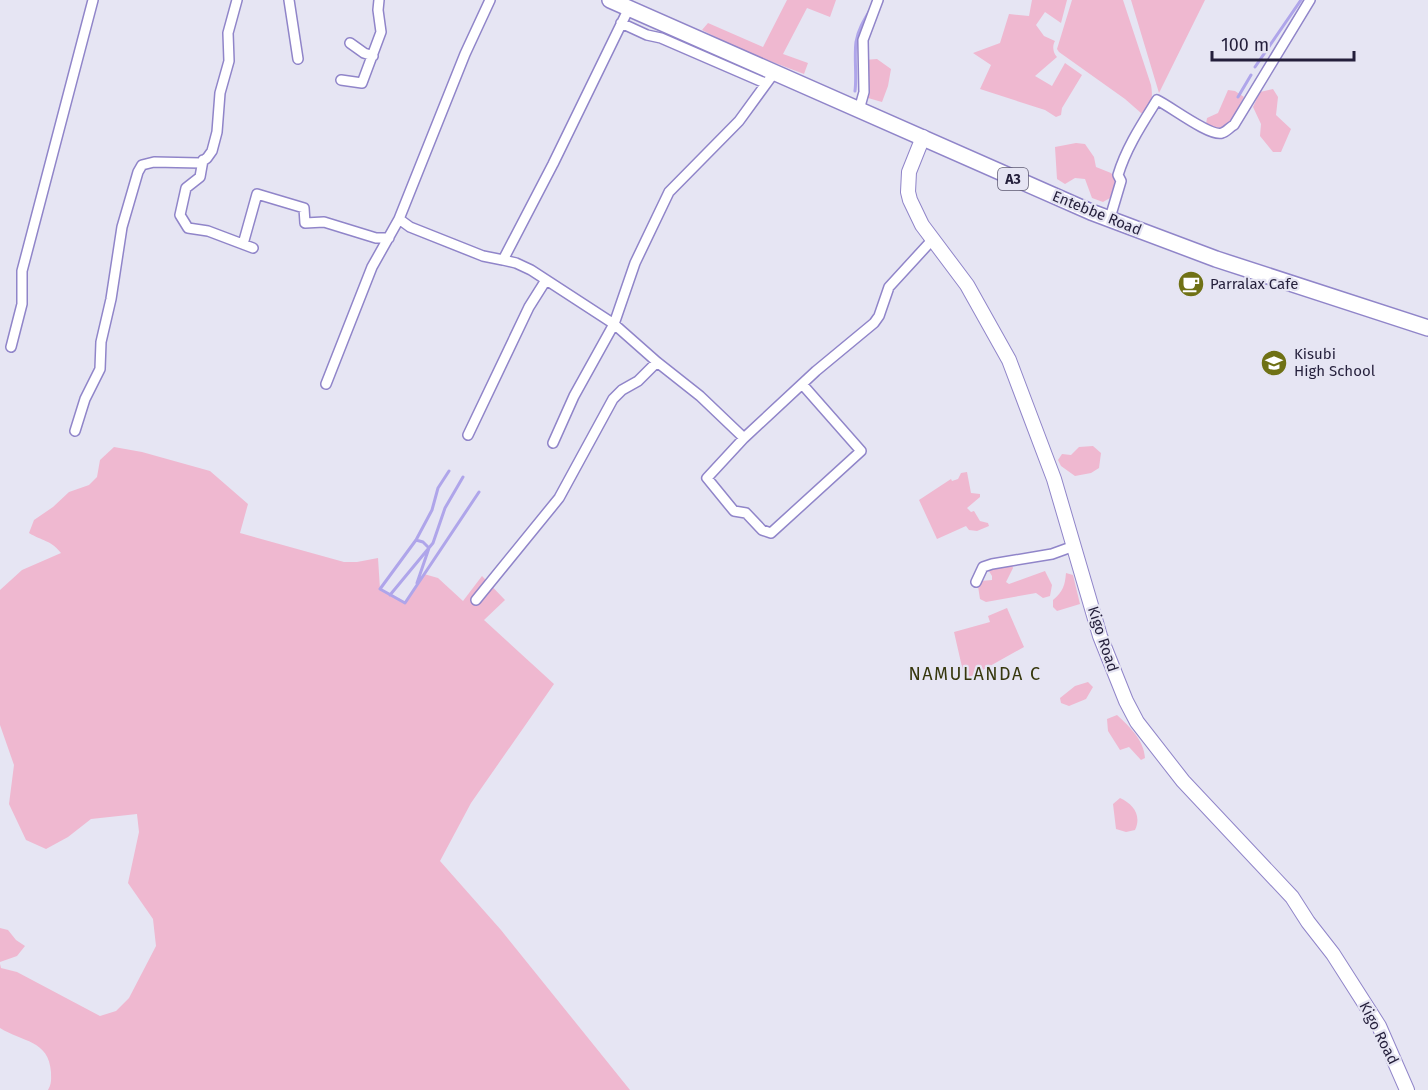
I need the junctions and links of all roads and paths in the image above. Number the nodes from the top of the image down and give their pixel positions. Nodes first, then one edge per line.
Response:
1 (93, 0) edge
2 (237, 0) edge
3 (289, 0) edge
4 (379, 0) edge
5 (489, 0) edge
6 (610, 0) edge
7 (878, 0) edge
8 (1310, 0) edge
9 (629, 8) junction
10 (621, 24) junction
11 (665, 31) junction
12 (350, 42) dead end
13 (373, 56) junction
14 (298, 59) dead end
15 (770, 78) junction
16 (341, 80) dead end
17 (859, 110) junction
18 (923, 137) junction
19 (203, 160) junction
20 (1110, 218) junction
21 (399, 219) junction
22 (388, 238) junction
23 (933, 239) junction
24 (243, 244) junction
25 (253, 248) dead end
26 (503, 260) junction
27 (546, 280) junction
28 (614, 324) junction
29 (1428, 328) edge
30 (11, 347) dead end
31 (657, 362) junction
32 (326, 384) dead end
33 (802, 384) junction
34 (75, 431) dead end
35 (468, 435) dead end
36 (744, 438) junction
37 (553, 443) dead end
38 (1074, 546) junction
39 (976, 582) dead end
40 (476, 600) dead end
41 (1407, 1090) edge

1 - 30 street
2 - 19 street
3 - 14 street
4 - 13 street
5 - 21 street
6 - 9 main road, Entebbe Road / A3
7 - 17 street
8 - 20 street
9 - 10 street
9 - 11 main road, Entebbe Road / A3
10 - 11 street
10 - 26 street
11 - 15 main road, Entebbe Road / A3
12 - 13 street
13 - 16 street
15 - 17 main road, Entebbe Road / A3
15 - 28 street
17 - 18 main road, Entebbe Road / A3
18 - 20 main road, Entebbe Road / A3
18 - 23 street, Kigo Road
19 - 24 street
19 - 34 street
20 - 29 main road, Entebbe Road / A3
21 - 22 street
21 - 26 street
22 - 24 street
22 - 32 street
23 - 33 street
23 - 38 street, Kigo Road
24 - 25 street
26 - 27 street
27 - 28 street
27 - 35 street
28 - 31 street
28 - 37 street
31 - 36 street
31 - 40 street
33 - 36 street
33 - 36 street
38 - 39 street
38 - 41 street, Kigo Road

